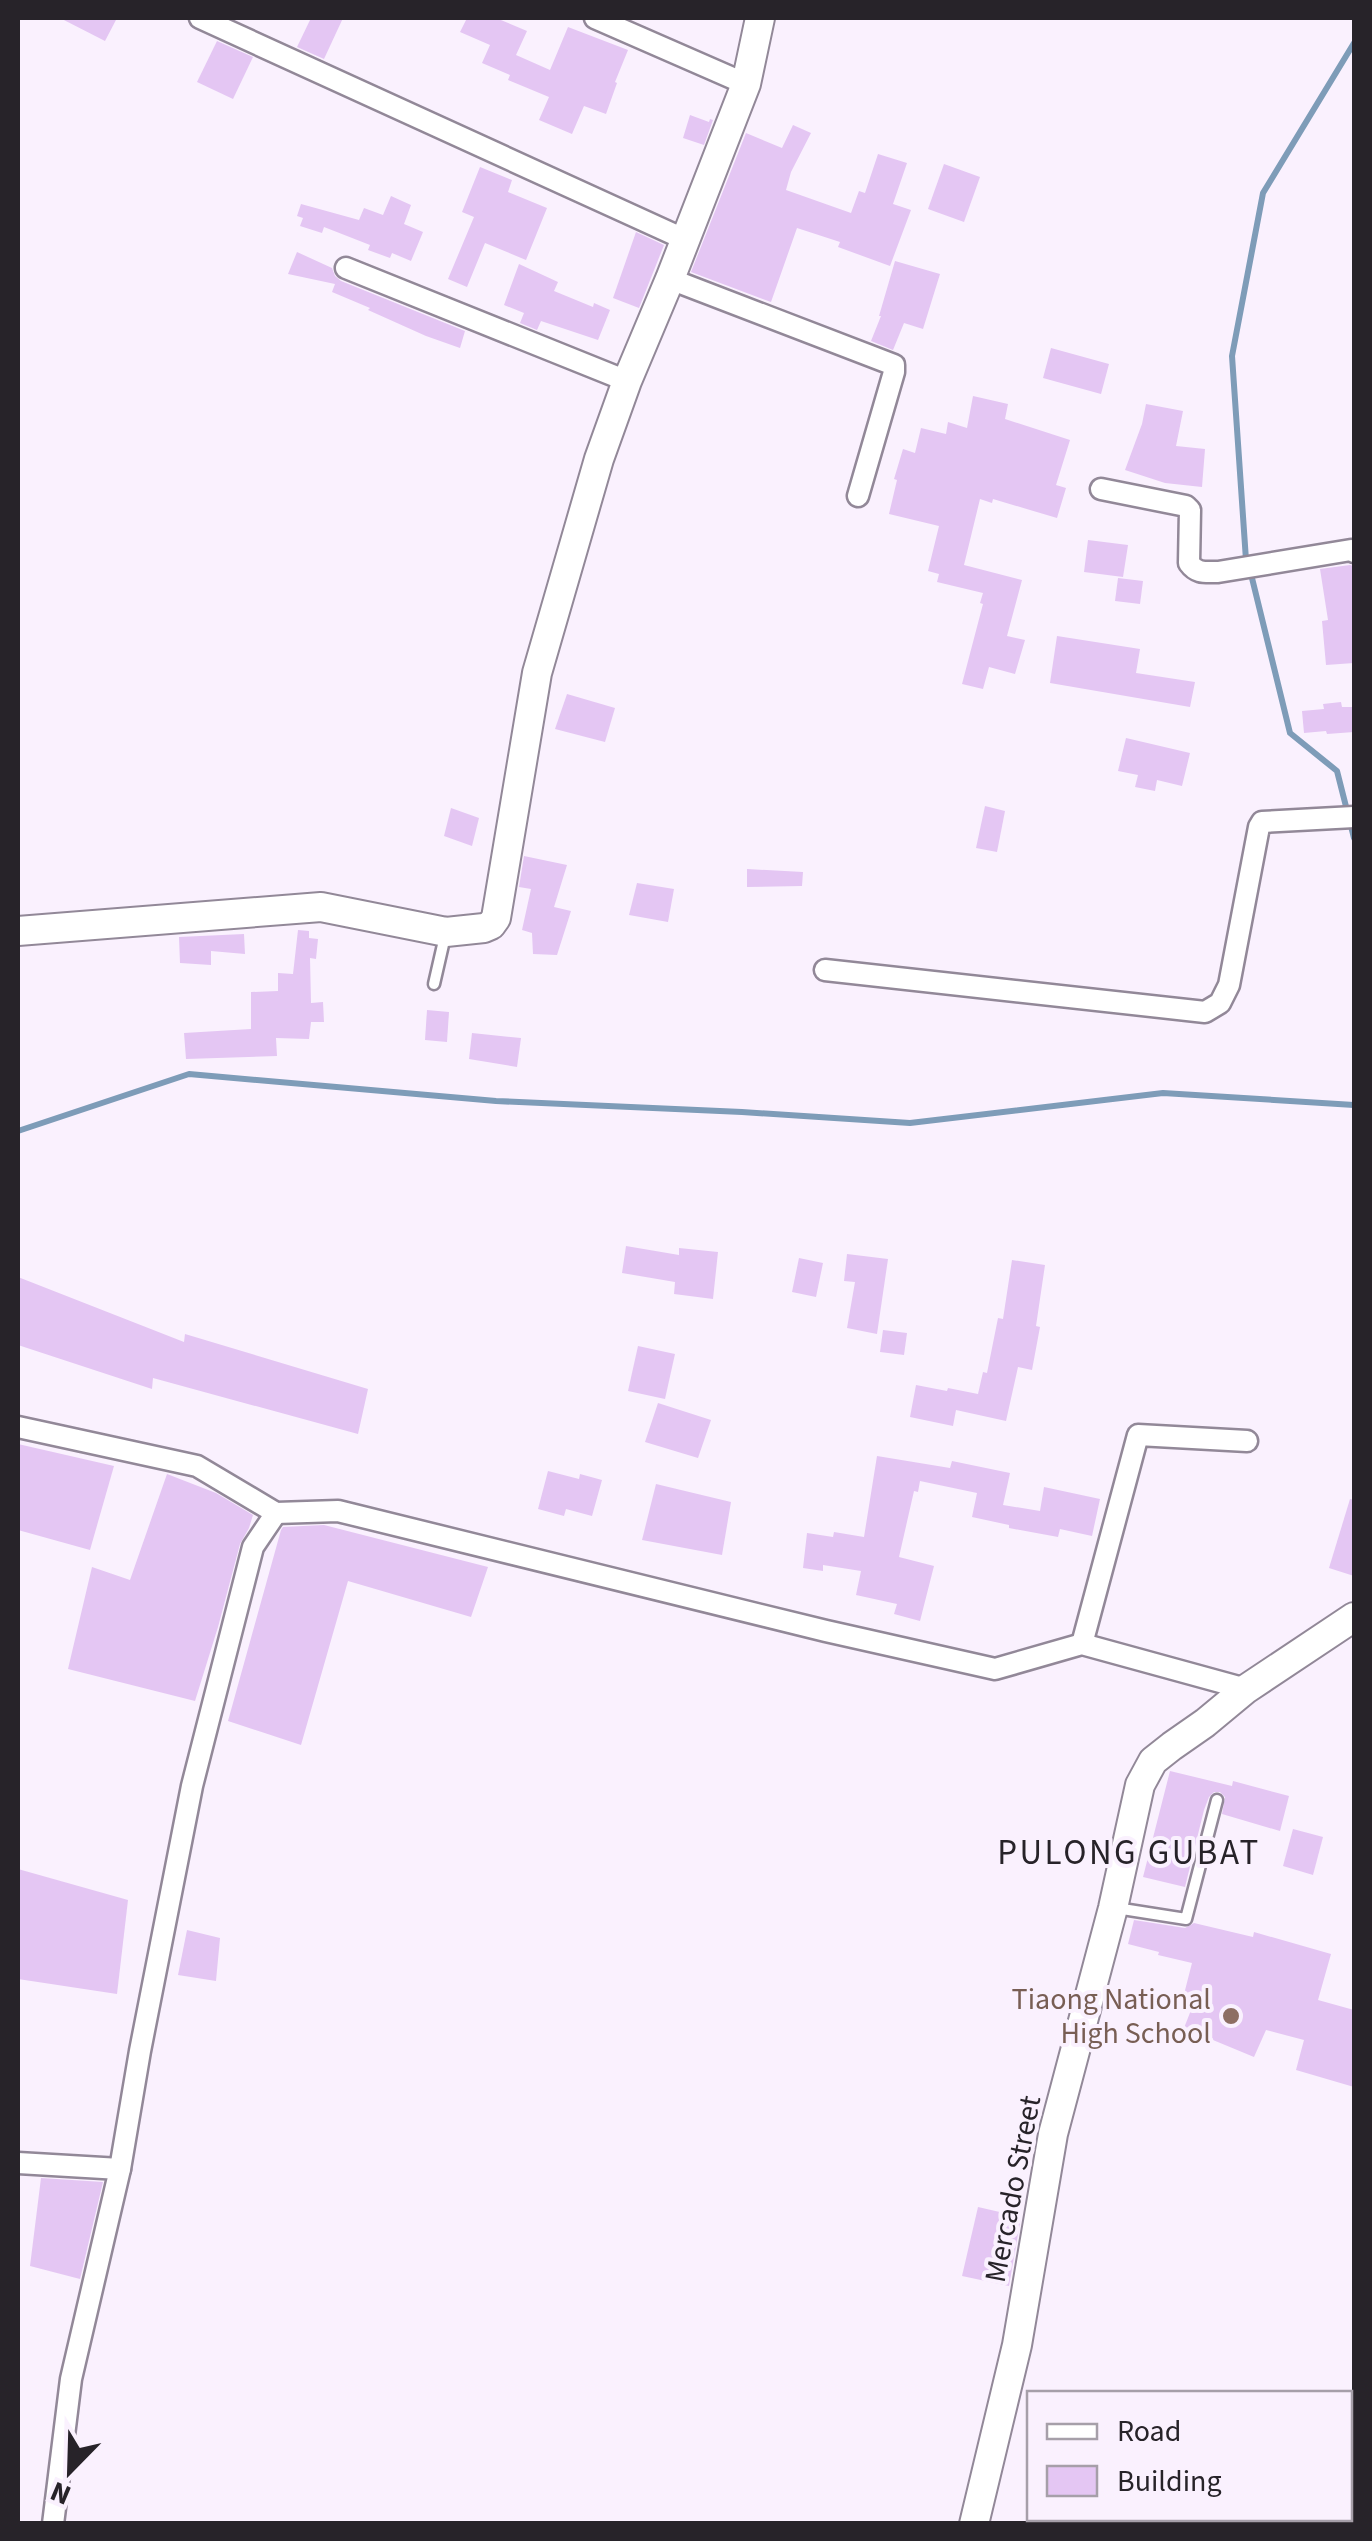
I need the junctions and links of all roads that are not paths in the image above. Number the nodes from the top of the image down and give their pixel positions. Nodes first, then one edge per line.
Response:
1 (200, 18) edge
2 (595, 18) edge
3 (760, 18) edge
4 (746, 84) junction
5 (684, 239) junction
6 (346, 268) dead end
7 (670, 279) junction
8 (627, 381) junction
9 (1101, 489) dead end
10 (858, 496) dead end
11 (1354, 552) edge
12 (1354, 817) edge
13 (18, 931) edge
14 (446, 932) junction
15 (824, 970) dead end
16 (434, 984) dead end
17 (18, 1427) edge
18 (1247, 1441) dead end
19 (276, 1514) junction
20 (1354, 1617) edge
21 (1082, 1644) junction
22 (1246, 1689) junction
23 (1217, 1800) dead end
24 (1113, 1908) junction
25 (18, 2163) edge
26 (120, 2169) junction
27 (53, 2524) edge
28 (974, 2524) edge

1 - 5 street
2 - 4 street
3 - 4 street
4 - 5 street
5 - 7 street
6 - 8 street
7 - 8 street
7 - 10 street
8 - 14 street
9 - 11 street
12 - 15 street
13 - 14 street
14 - 16 lane
17 - 19 street
18 - 21 street
19 - 21 street
19 - 26 street
20 - 22 street, Mercado Street
21 - 22 street
22 - 24 street, Mercado Street
23 - 24 lane
24 - 28 street, Mercado Street
25 - 26 street
26 - 27 street

